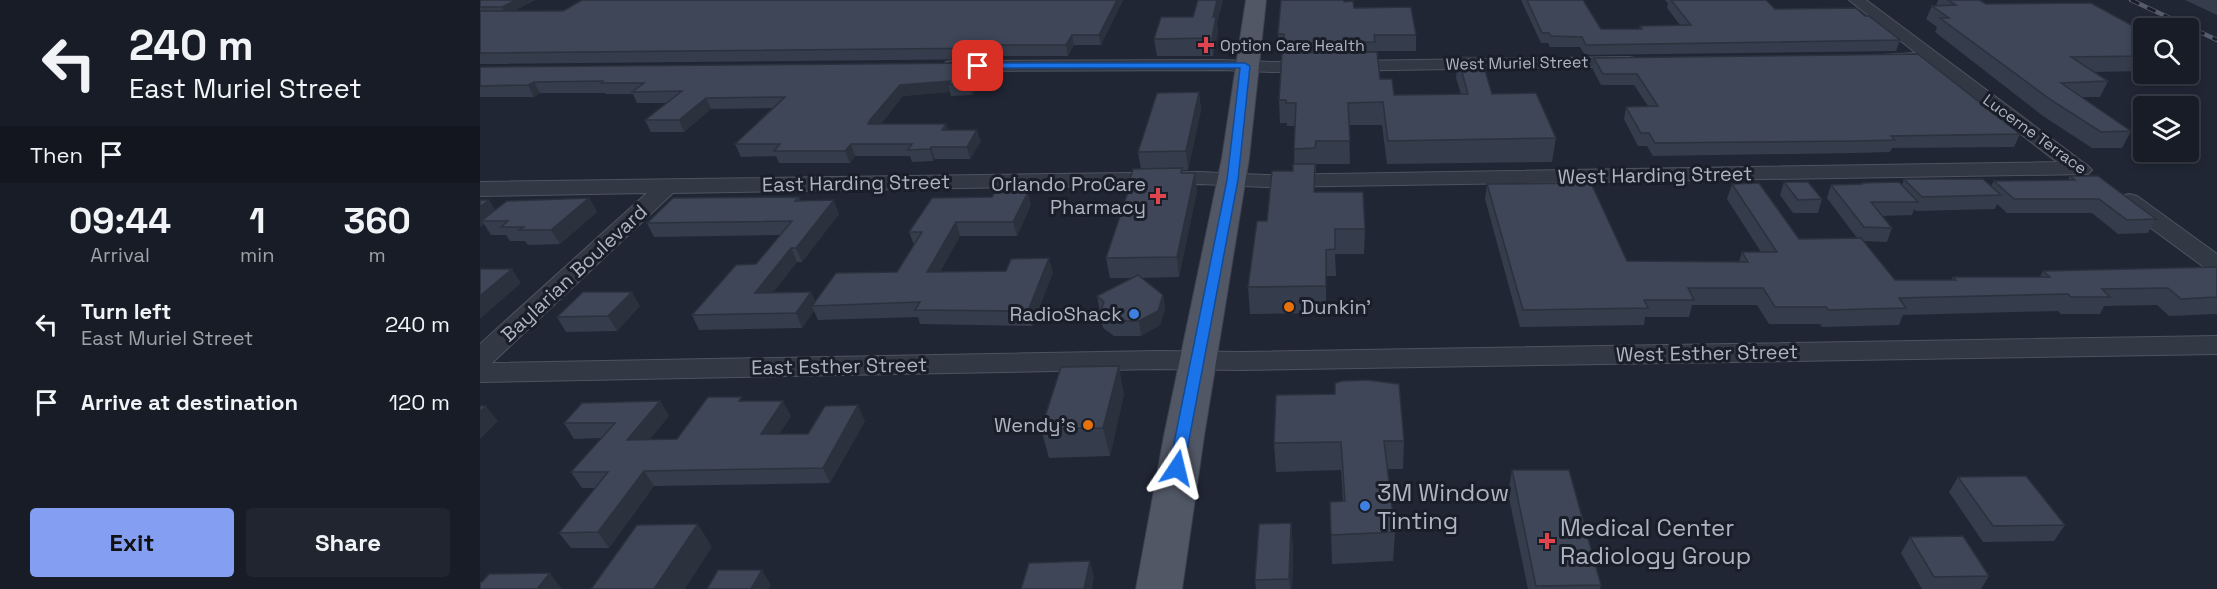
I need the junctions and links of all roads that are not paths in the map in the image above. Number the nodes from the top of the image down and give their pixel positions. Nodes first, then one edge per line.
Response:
1 (1256, 0) edge
2 (1856, 0) edge
3 (1932, 58) junction
4 (1874, 59) edge
5 (1652, 62) edge
6 (1245, 66) junction
7 (933, 67) edge
8 (2077, 168) junction
9 (1232, 180) junction
10 (667, 186) junction
11 (480, 189) edge
12 (2217, 266) edge
13 (2217, 345) edge
14 (480, 359) edge
15 (1198, 361) junction
16 (480, 373) edge
17 (1159, 589) edge

1 - 6 main road
2 - 3 street, Lucerne Terrace
3 - 4 street
3 - 8 street, Lucerne Terrace
5 - 6 street, West Muriel Street
6 - 7 street, West Muriel Street
6 - 9 main road
8 - 9 street, West Harding Street
8 - 12 street, Lucerne Terrace
9 - 10 street, East Harding Street
9 - 15 main road
10 - 11 street, East Harding Street
10 - 14 street, Baylarian Boulevard
13 - 15 street, West Esther Street
15 - 16 street, East Esther Street
15 - 17 main road

